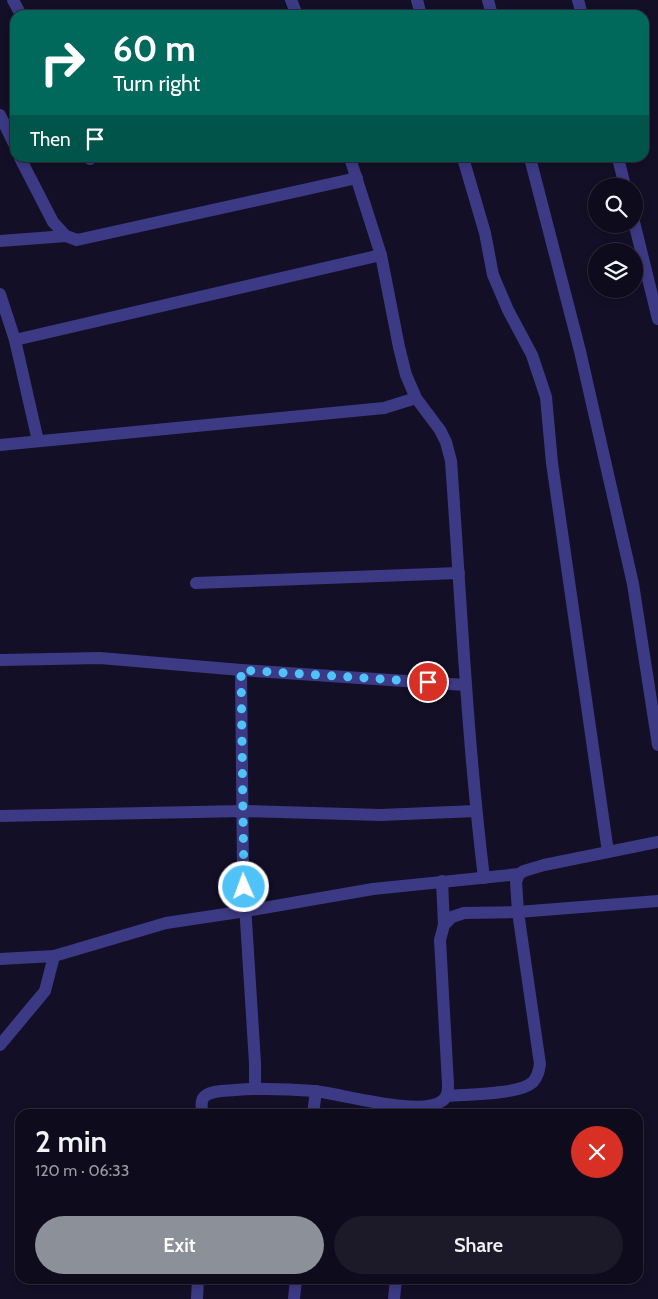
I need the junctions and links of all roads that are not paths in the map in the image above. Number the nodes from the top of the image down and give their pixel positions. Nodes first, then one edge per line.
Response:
1 (0, 115) edge
2 (10, 136) edge
3 (22, 162) edge
4 (351, 162) edge
5 (464, 162) edge
6 (531, 162) edge
7 (619, 162) edge
8 (357, 178) junction
9 (623, 178) edge
10 (637, 233) edge
11 (66, 236) junction
12 (0, 241) edge
13 (381, 256) junction
14 (0, 294) edge
15 (3, 313) edge
16 (658, 319) edge
17 (15, 340) junction
18 (416, 398) junction
19 (38, 442) junction
20 (0, 445) edge
21 (459, 572) junction
22 (196, 583) dead end
23 (0, 660) edge
24 (241, 670) junction
25 (466, 685) junction
26 (658, 745) edge
27 (243, 811) junction
28 (476, 811) junction
29 (0, 816) edge
30 (658, 842) edge
31 (608, 852) junction
32 (519, 874) junction
33 (484, 878) junction
34 (442, 881) junction
35 (658, 901) edge
36 (246, 911) junction
37 (518, 912) junction
38 (444, 925) junction
39 (54, 956) junction
40 (0, 960) edge
41 (0, 1045) edge
42 (255, 1088) junction
43 (316, 1091) junction
44 (447, 1096) junction
45 (202, 1109) edge
46 (314, 1109) edge
47 (402, 1109) edge
48 (419, 1109) edge
49 (198, 1284) edge
50 (296, 1284) edge
51 (396, 1284) edge
52 (197, 1299) edge
53 (294, 1299) edge
54 (394, 1299) edge

1 - 2 street
3 - 11 street
4 - 8 street
5 - 31 street
6 - 26 street
7 - 9 street
8 - 11 street
8 - 13 street
10 - 16 street
11 - 12 street
13 - 17 street
13 - 18 street
14 - 15 street
15 - 17 street
17 - 19 street
18 - 19 street
18 - 21 street
19 - 20 street
21 - 22 street
21 - 25 street
23 - 24 street
24 - 25 street
24 - 27 street
25 - 28 street
27 - 28 street
27 - 29 street
27 - 36 street
28 - 33 street
30 - 31 street
31 - 32 street
32 - 33 street
32 - 37 street
33 - 34 street
34 - 36 street
34 - 38 street
35 - 37 street
36 - 39 street
36 - 42 street
37 - 38 street
37 - 44 street
38 - 44 street
39 - 40 street
39 - 41 street
42 - 43 street
42 - 45 street
43 - 46 street
43 - 47 street
44 - 48 street
49 - 52 street
50 - 53 street
51 - 54 street

